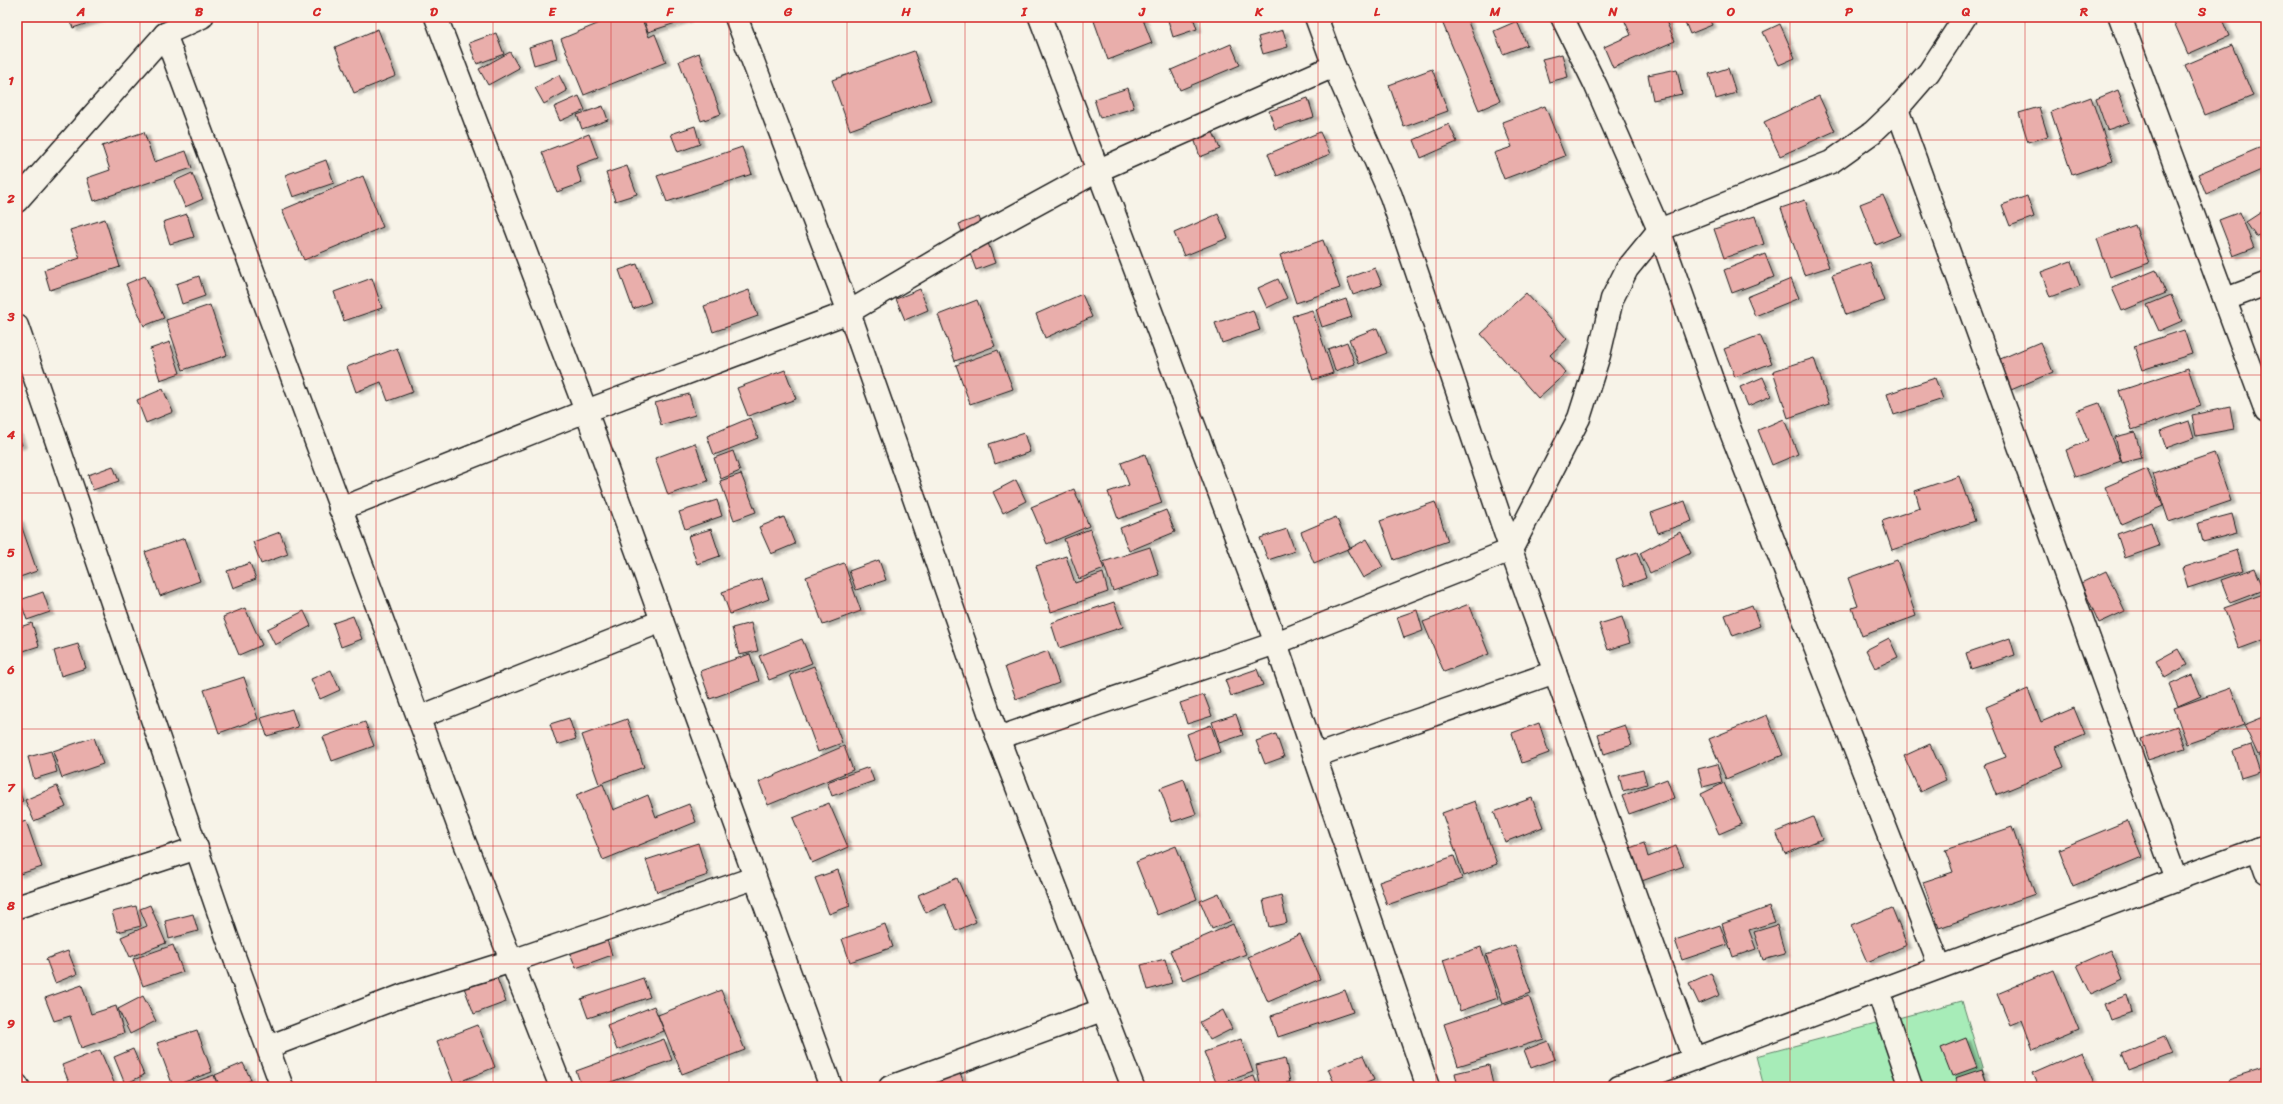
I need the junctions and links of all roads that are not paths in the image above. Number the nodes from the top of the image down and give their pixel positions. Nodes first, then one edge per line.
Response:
1 (202, 17) edge
2 (436, 17) edge
3 (736, 17) edge
4 (1040, 17) edge
5 (1316, 17) edge
6 (1562, 17) edge
7 (1965, 17) edge
8 (2120, 17) edge
9 (165, 34) junction
10 (1334, 66) junction
11 (1897, 109) junction
12 (1099, 170) junction
13 (17, 201) edge
14 (1659, 230) junction
15 (2266, 284) edge
16 (2226, 299) junction
17 (849, 312) junction
18 (17, 326) edge
19 (586, 411) junction
20 (2266, 411) edge
21 (340, 509) junction
22 (1511, 550) junction
23 (662, 621) junction
24 (1276, 643) junction
25 (1555, 672) junction
26 (420, 717) junction
27 (998, 738) junction
28 (1315, 756) junction
29 (197, 848) junction
30 (2262, 848) edge
31 (2266, 872) edge
32 (754, 878) junction
33 (2176, 879) junction
34 (17, 907) edge
35 (512, 961) junction
36 (1940, 967) junction
37 (1878, 990) junction
38 (1102, 1010) junction
39 (268, 1047) junction
40 (1694, 1059) junction
41 (282, 1087) edge
42 (561, 1087) edge
43 (831, 1087) edge
44 (890, 1087) edge
45 (1133, 1087) edge
46 (1428, 1087) edge
47 (1619, 1087) edge
48 (1911, 1087) edge

1 - 9 street
2 - 19 street
3 - 17 street
4 - 12 street
5 - 10 street
6 - 14 street
7 - 11 street
8 - 16 street
9 - 13 street
9 - 21 street
10 - 12 street
10 - 22 street
11 - 14 street
11 - 33 street
12 - 17 street
12 - 24 street
14 - 22 street
14 - 36 street
15 - 16 street
16 - 20 street
17 - 19 street
17 - 27 street
18 - 29 street
19 - 21 street
19 - 23 street
21 - 26 street
22 - 24 street
22 - 25 street
23 - 26 street
23 - 32 street
24 - 27 street
24 - 28 street
25 - 28 street
25 - 40 street
26 - 35 street
27 - 38 street
28 - 46 street
29 - 34 street
29 - 39 street
30 - 31 street
30 - 33 street
32 - 35 street
32 - 43 street
33 - 36 street
35 - 39 street
35 - 42 street
36 - 37 street
37 - 40 street
37 - 48 street
38 - 44 street
38 - 45 street
39 - 41 street
40 - 47 street

